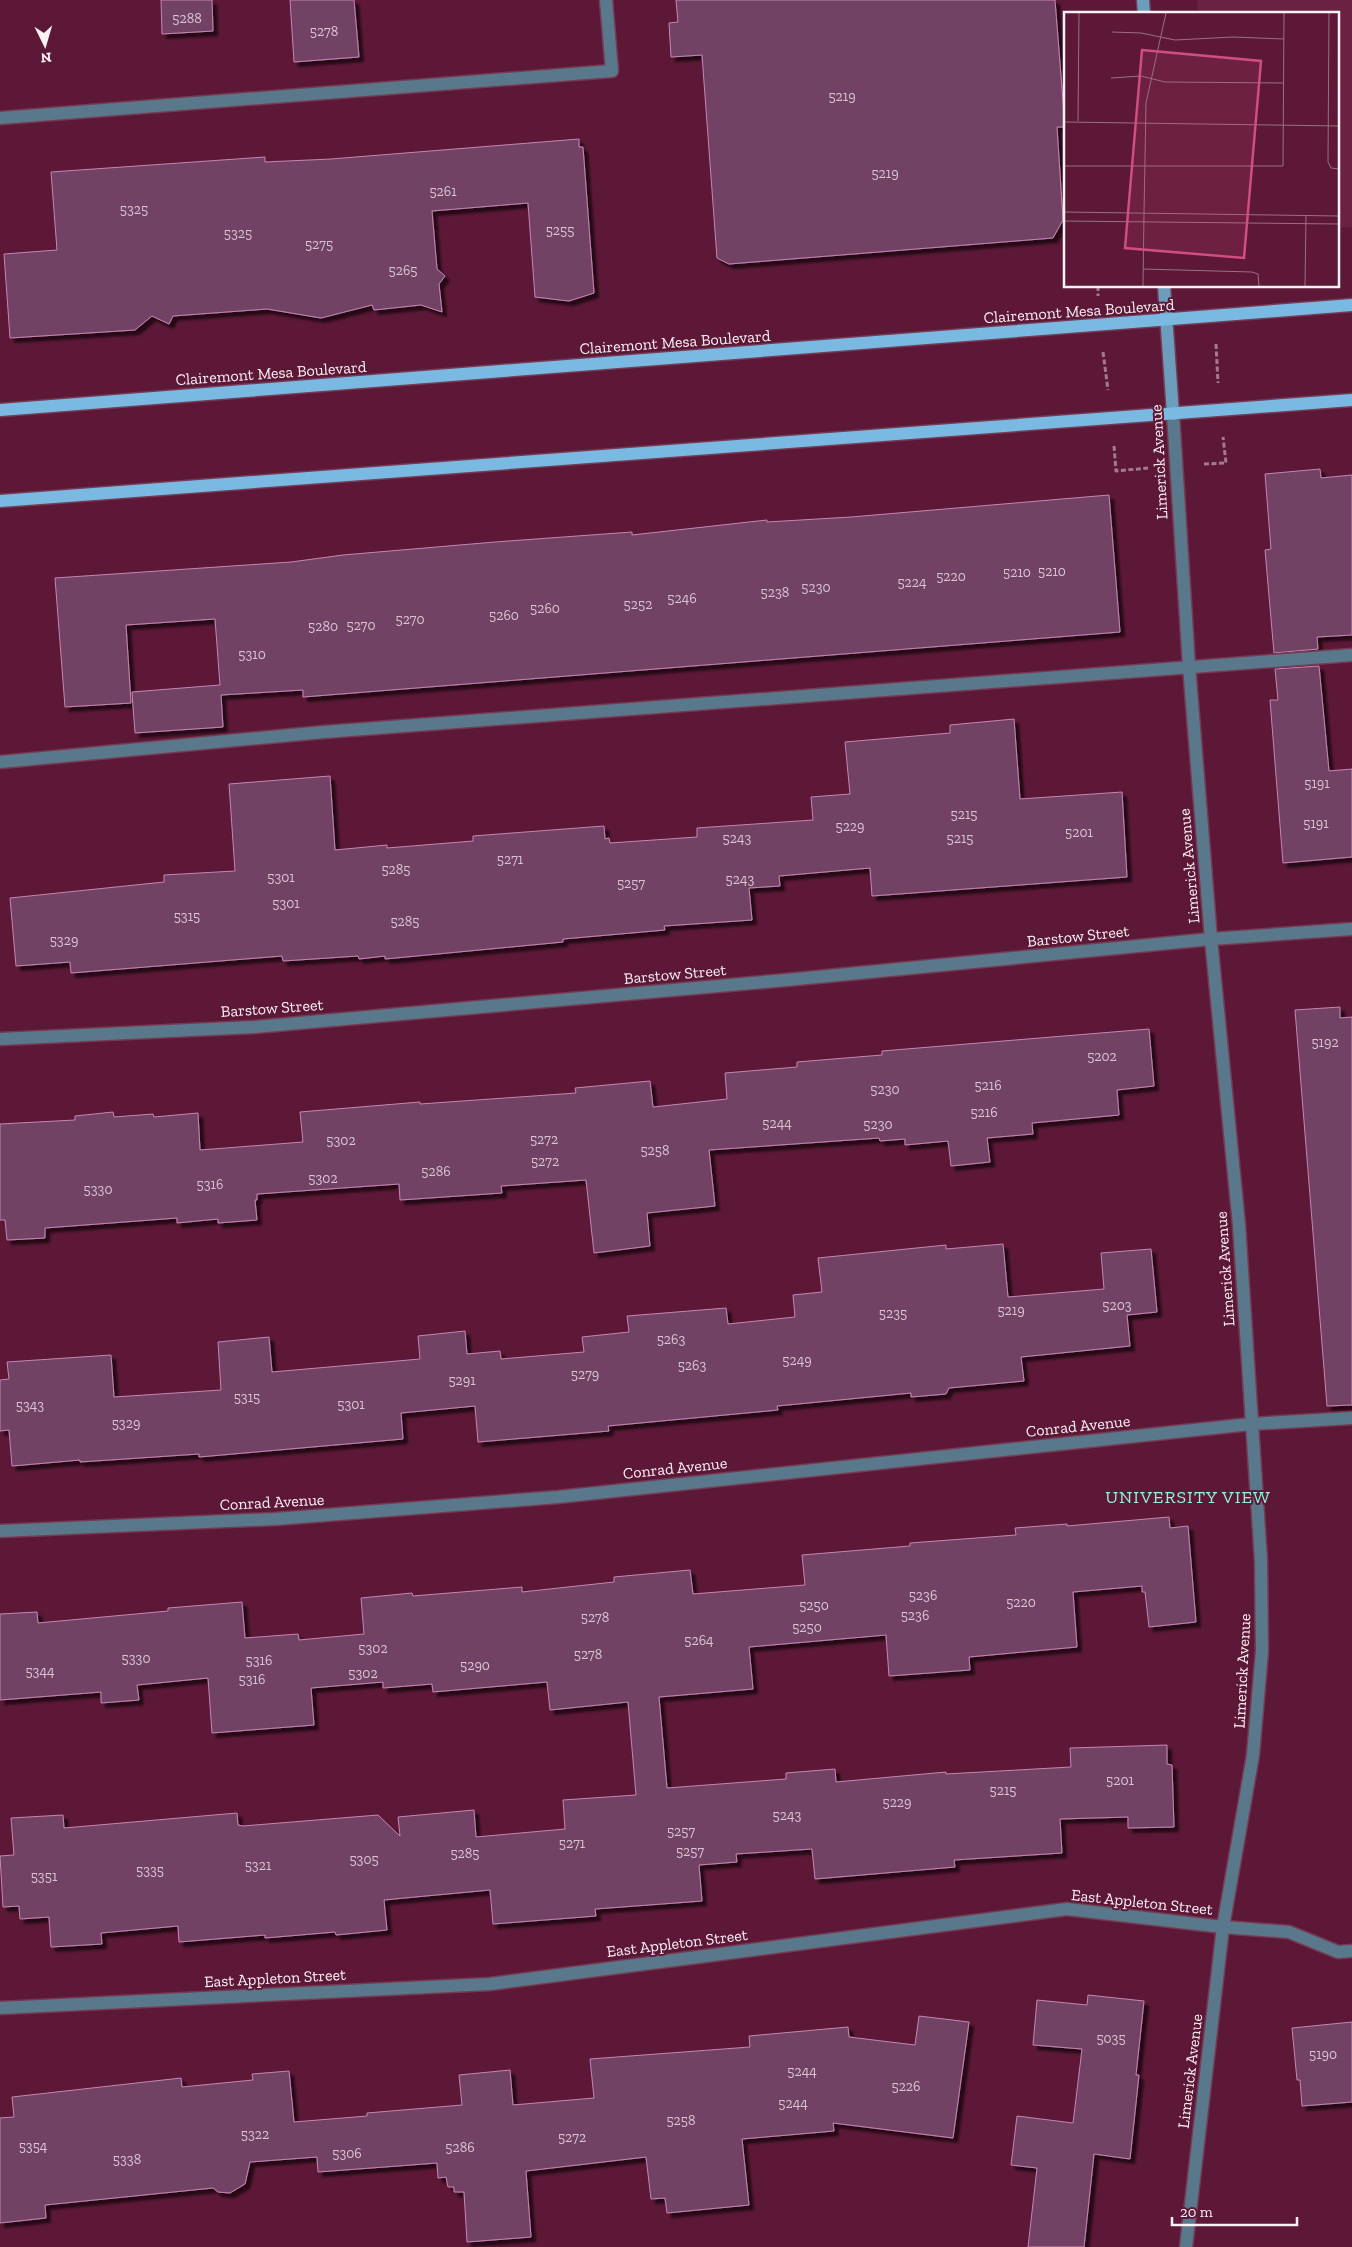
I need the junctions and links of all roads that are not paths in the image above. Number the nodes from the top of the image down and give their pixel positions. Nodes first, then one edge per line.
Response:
1 (606, 0) edge
2 (0, 118) edge
3 (1164, 288) edge
4 (1352, 306) edge
5 (1166, 321) junction
6 (1352, 400) edge
7 (0, 410) edge
8 (1173, 414) junction
9 (0, 501) edge
10 (1352, 655) edge
11 (1188, 666) junction
12 (0, 762) edge
13 (1352, 929) edge
14 (1211, 939) junction
15 (0, 1040) edge
16 (1352, 1418) edge
17 (1251, 1424) junction
18 (0, 1531) edge
19 (1223, 1927) junction
20 (1352, 1951) edge
21 (0, 2008) edge
22 (1186, 2247) edge

1 - 2 street
3 - 5 main road, Limerick Avenue
4 - 5 main road, Clairemont Mesa Boulevard
5 - 7 main road, Clairemont Mesa Boulevard
5 - 8 main road, Limerick Avenue
6 - 8 main road
8 - 9 main road
8 - 11 street, Limerick Avenue
10 - 11 street
11 - 12 street
11 - 14 street, Limerick Avenue
13 - 14 street, Barstow Street
14 - 15 street, Barstow Street
14 - 17 street, Limerick Avenue
16 - 17 street, Conrad Avenue
17 - 18 street, Conrad Avenue
17 - 19 street, Limerick Avenue
19 - 20 street, East Appleton Street
19 - 21 street, East Appleton Street
19 - 22 street, Limerick Avenue

